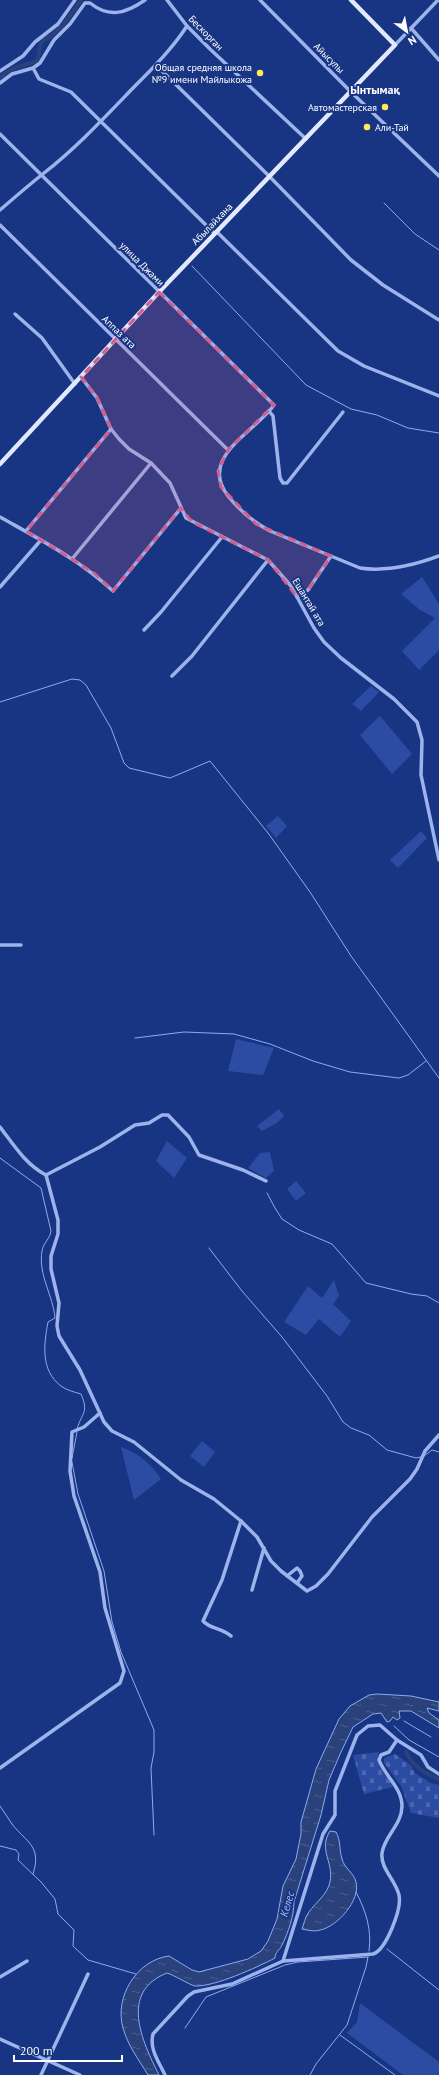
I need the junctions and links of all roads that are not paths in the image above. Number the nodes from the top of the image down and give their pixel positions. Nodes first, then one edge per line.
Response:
1 (75, 0) edge
2 (145, 0) edge
3 (172, 0) edge
4 (260, 0) edge
5 (351, 0) edge
6 (436, 1) edge
7 (168, 2) edge
8 (187, 26) junction
9 (411, 28) junction
10 (395, 45) junction
11 (439, 60) edge
12 (156, 65) junction
13 (33, 68) junction
14 (0, 71) edge
15 (0, 83) edge
16 (351, 92) junction
17 (101, 121) junction
18 (0, 134) edge
19 (306, 139) junction
20 (41, 175) junction
21 (439, 176) edge
22 (270, 177) junction
23 (0, 210) edge
24 (0, 225) edge
25 (216, 233) junction
26 (159, 292) junction
27 (15, 314) dead end
28 (439, 320) edge
29 (115, 340) junction
30 (81, 377) junction
31 (75, 384) junction
32 (439, 396) edge
33 (269, 411) junction
34 (343, 412) dead end
35 (111, 429) junction
36 (228, 450) junction
37 (151, 463) junction
38 (0, 464) edge
39 (180, 508) junction
40 (0, 516) edge
41 (26, 532) junction
42 (222, 537) junction
43 (41, 540) junction
44 (332, 556) junction
45 (439, 556) edge
46 (72, 559) junction
47 (268, 560) junction
48 (0, 587) edge
49 (297, 597) junction
50 (144, 630) dead end
51 (172, 676) dead end
52 (439, 860) edge
53 (0, 945) edge
54 (21, 945) dead end
55 (0, 1127) edge
56 (46, 1175) junction
57 (266, 1181) dead end
58 (100, 1413) junction
59 (439, 1435) edge
60 (241, 1521) junction
61 (264, 1548) junction
62 (287, 1576) junction
63 (297, 1583) junction
64 (252, 1590) dead end
65 (231, 1636) dead end
66 (397, 1740) junction
67 (0, 1768) edge
68 (439, 1774) edge
69 (27, 1961) dead end
70 (283, 1961) junction
71 (88, 1974) dead end
72 (0, 1977) edge
73 (0, 2039) edge
74 (48, 2060) junction
75 (41, 2075) edge
76 (80, 2075) edge
77 (165, 2075) edge

1 - 14 street
2 - 13 street
3 - 7 street
4 - 16 street, Айысулы
5 - 10 main road
6 - 9 street
7 - 8 street, Бескорган
8 - 12 street
8 - 19 street, Бескорган
9 - 10 street
9 - 11 street
10 - 16 main road, Абылайхана
12 - 17 street
12 - 22 street
13 - 15 street
13 - 17 street
16 - 19 main road, Абылайхана
16 - 21 street, Айысулы
17 - 20 street
17 - 25 street
18 - 20 street, улица Джами
19 - 22 main road, Абылайхана
20 - 23 street
20 - 26 street, улица Джами
22 - 25 main road, Абылайхана
22 - 28 street
24 - 29 street, Аппаз ата
25 - 26 main road, Абылайхана
25 - 32 street
26 - 29 main road, Абылайхана
26 - 33 street, улица Джами
27 - 31 street
29 - 30 main road, Абылайхана
29 - 36 street, Аппаз ата
30 - 31 main road, Абылайхана
30 - 35 street, Ешантай ата
31 - 38 main road, Абылайхана
33 - 34 street
33 - 36 street
35 - 37 street, Ешантай ата
35 - 41 street
36 - 44 street
37 - 39 street, Ешантай ата
37 - 46 street
39 - 42 street, Ешантай ата
39 - 46 street
40 - 41 street
41 - 43 street
42 - 47 street, Ешантай ата
42 - 50 street
43 - 46 street
43 - 48 street
44 - 45 street
44 - 49 street
47 - 49 street, Ешантай ата
47 - 51 street
49 - 52 street, Ешантай ата
53 - 54 street
55 - 56 street
56 - 57 street
56 - 58 street
58 - 60 street
58 - 67 street
59 - 63 street
60 - 61 street
60 - 65 street
61 - 62 street
61 - 64 street
62 - 63 street
62 - 63 street
66 - 68 street
66 - 70 street
66 - 70 street
69 - 72 street
70 - 77 street
71 - 74 street
73 - 74 street
74 - 75 street
74 - 76 street

